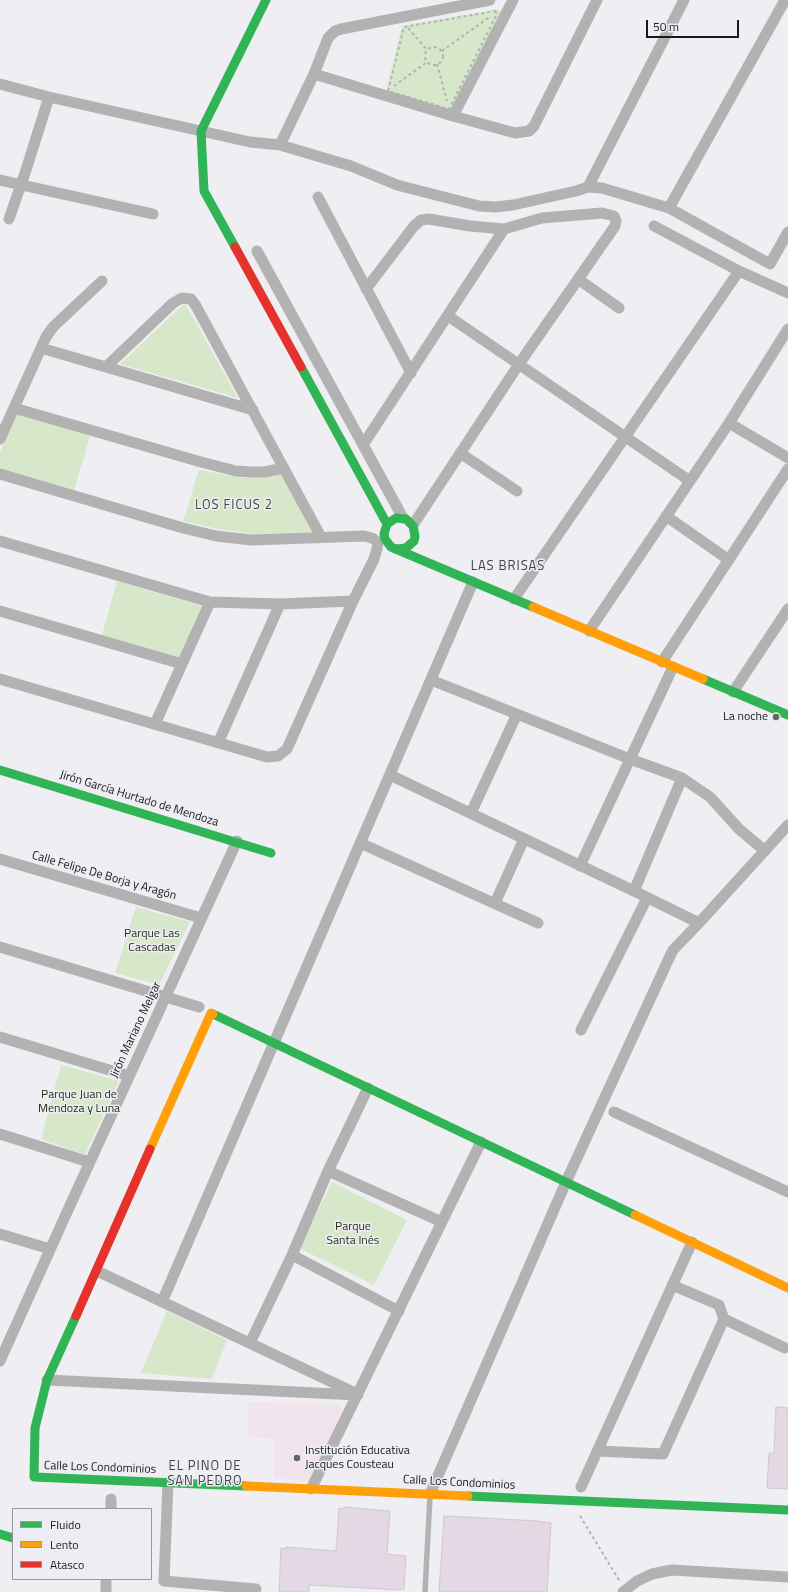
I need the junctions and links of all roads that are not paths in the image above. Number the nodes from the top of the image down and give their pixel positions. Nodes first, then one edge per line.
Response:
1 (266, 0) edge
2 (490, 0) edge
3 (513, 0) edge
4 (597, 0) edge
5 (684, 0) edge
6 (785, 0) edge
7 (314, 74) junction
8 (0, 84) edge
9 (49, 97) junction
10 (451, 112) junction
11 (201, 131) junction
12 (280, 145) junction
13 (0, 180) edge
14 (20, 185) junction
15 (588, 187) junction
16 (318, 197) dead end
17 (669, 208) junction
18 (152, 214) dead end
19 (9, 219) dead end
20 (654, 226) dead end
21 (504, 229) junction
22 (788, 232) edge
23 (257, 251) dead end
24 (739, 271) junction
25 (578, 279) junction
26 (102, 281) dead end
27 (366, 289) junction
28 (788, 293) edge
29 (619, 308) dead end
30 (448, 316) junction
31 (788, 329) edge
32 (41, 348) junction
33 (519, 364) junction
34 (106, 367) junction
35 (411, 373) junction
36 (14, 408) junction
37 (253, 410) junction
38 (729, 423) junction
39 (624, 436) junction
40 (0, 439) edge
41 (363, 445) junction
42 (460, 453) junction
43 (788, 458) edge
44 (284, 468) junction
45 (788, 469) edge
46 (0, 474) edge
47 (690, 481) junction
48 (516, 491) dead end
49 (666, 516) junction
50 (403, 518) junction
51 (387, 524) junction
52 (413, 525) junction
53 (321, 537) junction
54 (414, 539) junction
55 (381, 540) junction
56 (0, 541) edge
57 (396, 549) junction
58 (729, 560) junction
59 (428, 562) junction
60 (473, 582) junction
61 (514, 599) junction
62 (353, 601) junction
63 (210, 602) junction
64 (280, 604) junction
65 (788, 608) edge
66 (0, 611) edge
67 (589, 631) junction
68 (662, 662) junction
69 (182, 664) junction
70 (673, 667) junction
71 (0, 679) edge
72 (431, 680) junction
73 (733, 692) junction
74 (518, 714) junction
75 (788, 716) edge
76 (155, 724) junction
77 (218, 743) junction
78 (630, 759) junction
79 (0, 770) edge
80 (390, 775) junction
81 (682, 778) junction
82 (471, 813) junction
83 (788, 825) edge
84 (524, 839) junction
85 (237, 841) junction
86 (360, 843) junction
87 (765, 851) junction
88 (271, 853) dead end
89 (0, 859) edge
90 (580, 866) junction
91 (634, 891) junction
92 (647, 898) junction
93 (495, 904) junction
94 (201, 918) junction
95 (538, 923) dead end
96 (699, 923) junction
97 (0, 947) edge
98 (165, 997) junction
99 (199, 1007) dead end
100 (581, 1030) dead end
101 (0, 1037) edge
102 (274, 1043) junction
103 (129, 1076) junction
104 (368, 1088) junction
105 (614, 1112) dead end
106 (0, 1134) edge
107 (481, 1142) junction
108 (89, 1162) junction
109 (328, 1171) junction
110 (566, 1182) junction
111 (788, 1192) edge
112 (442, 1222) junction
113 (0, 1234) edge
114 (692, 1242) junction
115 (50, 1249) junction
116 (292, 1255) junction
117 (97, 1271) junction
118 (787, 1283) edge
119 (672, 1285) junction
120 (162, 1302) junction
121 (399, 1311) junction
122 (724, 1319) junction
123 (0, 1333) edge
124 (11, 1336) junction
125 (250, 1343) junction
126 (785, 1348) dead end
127 (0, 1361) edge
128 (47, 1380) junction
129 (358, 1395) junction
130 (597, 1451) junction
131 (168, 1483) junction
132 (581, 1487) dead end
133 (311, 1489) junction
134 (430, 1494) junction
135 (788, 1510) edge
136 (0, 1534) edge
137 (12, 1538) edge
138 (788, 1577) edge
139 (106, 1580) edge
140 (256, 1589) dead end
141 (624, 1591) edge
142 (106, 1592) edge
143 (425, 1592) edge

1 - 11 street
2 - 7 street
3 - 10 street
4 - 10 street
5 - 15 street
6 - 17 street
7 - 10 street
7 - 12 street
8 - 9 street
9 - 11 street
9 - 14 street
11 - 12 street
11 - 51 street
12 - 15 street
13 - 14 street
14 - 18 street
14 - 19 street
15 - 17 street
16 - 27 street
17 - 22 street
20 - 24 street
21 - 25 street
21 - 27 street
21 - 30 street
23 - 41 street
24 - 28 street
24 - 39 street
25 - 29 street
25 - 33 street
26 - 32 street
27 - 35 street
30 - 33 street
30 - 35 street
31 - 38 street
32 - 34 street
32 - 36 street
33 - 39 street
33 - 42 street
34 - 37 street
34 - 37 street
35 - 41 street
36 - 40 street
36 - 44 street
37 - 44 street
38 - 43 street
38 - 47 street
39 - 47 street
39 - 61 street
41 - 50 street
42 - 48 street
42 - 52 street
44 - 53 street
45 - 58 street
46 - 53 street
47 - 49 street
49 - 58 street
49 - 67 street
50 - 51 street
50 - 52 street
51 - 55 street
52 - 54 street
53 - 55 street
54 - 57 street
54 - 59 street
55 - 57 street
55 - 62 street
56 - 63 street
57 - 59 street
58 - 68 street
59 - 60 street
60 - 61 street
60 - 72 street
61 - 67 street
62 - 64 street
62 - 77 street
63 - 64 street
63 - 69 street
64 - 77 street
65 - 73 street
66 - 69 street
67 - 68 street
68 - 70 street
69 - 76 street
70 - 73 street
70 - 78 street
71 - 76 street
72 - 74 street
72 - 80 street
73 - 75 street
74 - 78 street
74 - 82 street
76 - 77 street
78 - 81 street
78 - 90 street
79 - 85 street, Jirón García Hurtado de Mendoza
80 - 82 street
80 - 86 street
81 - 87 street
81 - 91 street
82 - 84 street
83 - 87 street
84 - 90 street
84 - 93 street
85 - 88 street, Jirón García Hurtado de Mendoza
85 - 94 street, Jirón Mariano Melgar
86 - 93 street
86 - 102 street
87 - 96 street
89 - 94 street, Calle Felipe De Borja y Aragón
90 - 91 street
91 - 92 street
92 - 96 street
92 - 100 street
93 - 95 street
94 - 98 street, Jirón Mariano Melgar
96 - 110 street
97 - 98 street
98 - 99 street
98 - 103 street, Jirón Mariano Melgar
101 - 103 street
102 - 104 street
102 - 117 street
102 - 120 street
103 - 108 street, Jirón Mariano Melgar
104 - 107 street
104 - 109 street
105 - 111 street
106 - 108 street
107 - 110 street
107 - 112 street
108 - 115 street, Jirón Mariano Melgar
109 - 112 street
109 - 116 street
110 - 114 street
110 - 134 street
112 - 121 street
113 - 115 street
114 - 118 street
114 - 119 street
115 - 124 street, Jirón Mariano Melgar
116 - 121 street
116 - 125 street
117 - 120 street
117 - 128 street
119 - 122 street
119 - 130 street
120 - 125 street
121 - 129 street
122 - 126 street
122 - 130 street
123 - 124 street
124 - 127 street, Jirón Mariano Melgar
125 - 129 street
128 - 129 street
128 - 131 street, Calle Los Condominios
129 - 133 street
130 - 132 street
131 - 133 street, Calle Los Condominios
131 - 140 street
133 - 134 street, Calle Los Condominios
134 - 135 street, Calle Los Condominios
134 - 143 lane
136 - 137 street
138 - 141 street
139 - 142 street

